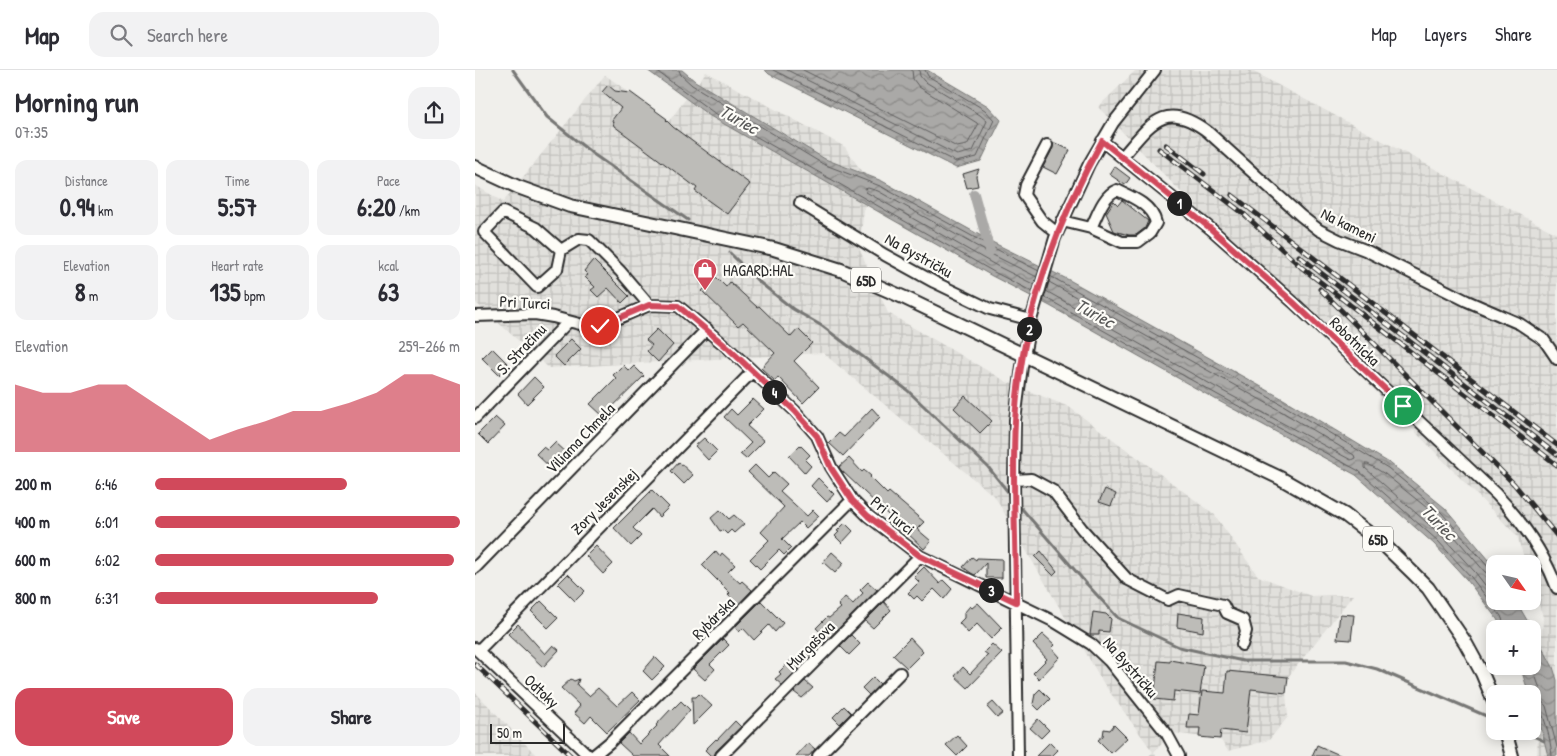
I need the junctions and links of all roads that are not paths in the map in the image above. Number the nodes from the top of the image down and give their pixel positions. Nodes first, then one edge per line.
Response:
1 (1155, 70) edge
2 (1102, 141) junction
3 (1047, 145) dead end
4 (1122, 157) junction
5 (475, 167) edge
6 (800, 203) dead end
7 (1063, 220) junction
8 (1091, 228) junction
9 (1057, 233) junction
10 (561, 250) junction
11 (649, 305) junction
12 (475, 316) edge
13 (1032, 316) junction
14 (568, 322) junction
15 (707, 329) junction
16 (1024, 356) junction
17 (1557, 359) edge
18 (752, 372) junction
19 (475, 418) edge
20 (1015, 481) junction
21 (852, 500) junction
22 (920, 556) junction
23 (475, 568) edge
24 (1557, 588) edge
25 (1016, 602) junction
26 (1242, 646) dead end
27 (476, 649) edge
28 (900, 673) dead end
29 (1488, 685) edge
30 (1508, 740) edge
31 (589, 756) edge
32 (593, 756) edge
33 (721, 756) edge
34 (818, 756) edge
35 (1018, 756) edge
36 (1179, 756) edge
37 (1512, 756) edge

1 - 2 street
2 - 4 street, Robotnícka
2 - 7 street
3 - 9 street
4 - 17 street, Na kameni
4 - 24 street, Robotnícka
5 - 16 main road, 65D
6 - 13 street, Na Bystričku
7 - 8 street
7 - 9 street
8 - 8 street
9 - 13 street
10 - 10 street
10 - 11 street
11 - 14 street, Pri Turci
11 - 15 street, Pri Turci
12 - 14 street, Pri Turci
13 - 16 street
14 - 19 street, S. Stračinu
15 - 18 street, Pri Turci
15 - 23 street, Viliama Chmela
16 - 20 street
16 - 29 main road, 65D
18 - 21 street, Pri Turci
18 - 27 street, Zory Jesenskej
20 - 25 street
20 - 26 street
21 - 22 street, Pri Turci
21 - 32 street, Rybárska
22 - 25 street, Pri Turci
22 - 33 street, Murgašova
25 - 35 street
25 - 36 street, Na Bystričku
27 - 31 street, Odtoky
28 - 34 street
30 - 37 main road

